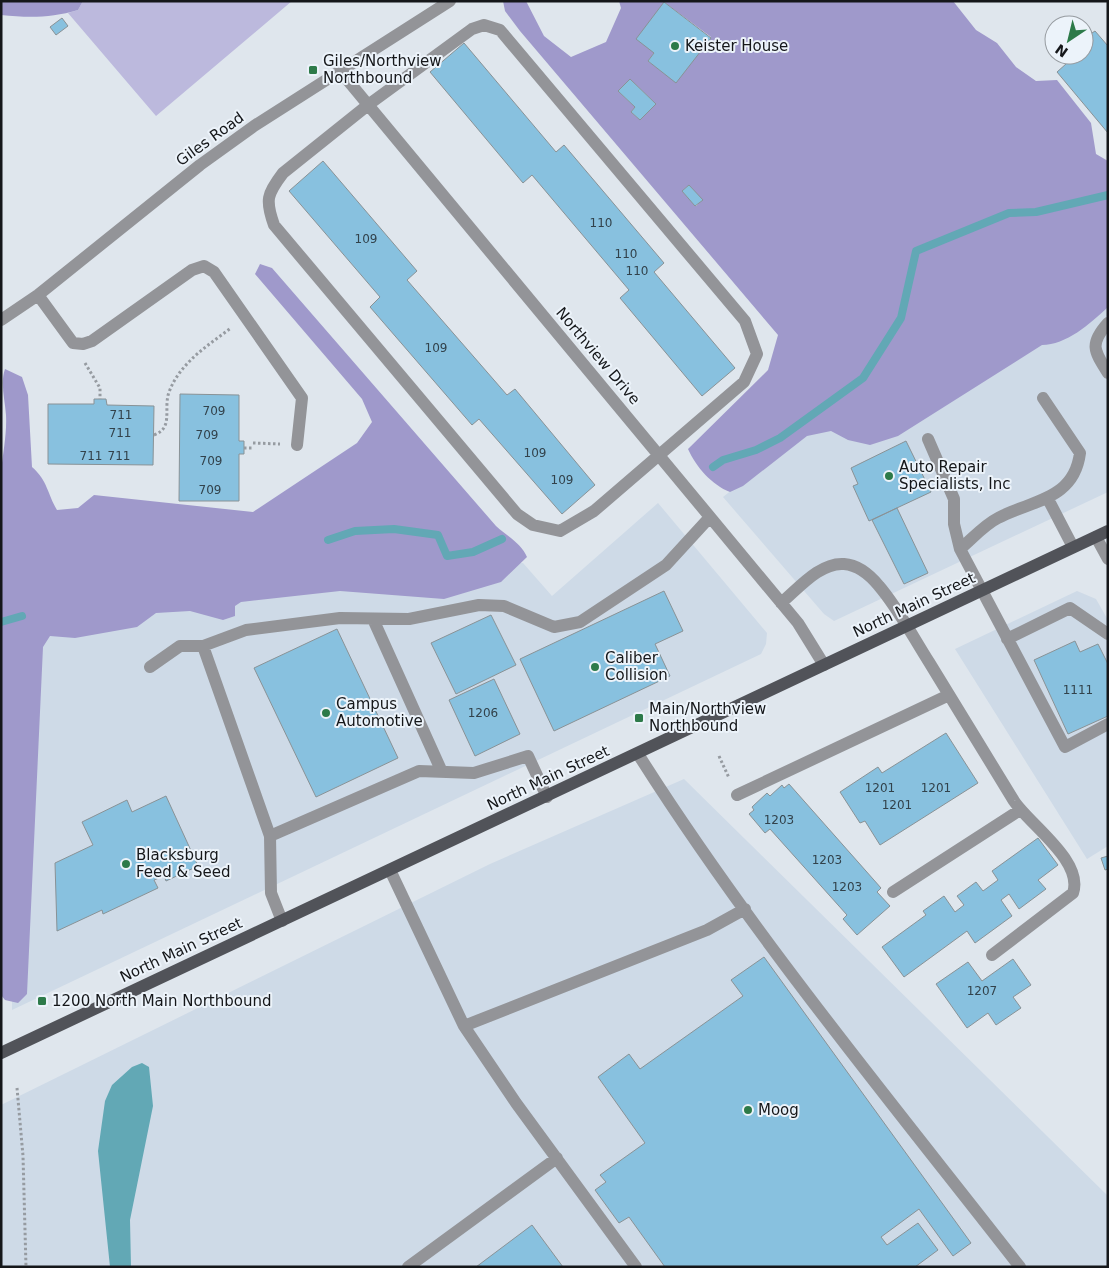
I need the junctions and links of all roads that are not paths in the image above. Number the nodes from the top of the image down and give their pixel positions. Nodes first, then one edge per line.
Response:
1 (450, 1) edge
2 (340, 71) junction
3 (368, 104) junction
4 (38, 295) junction
5 (1, 320) edge
6 (1108, 323) edge
7 (1108, 373) edge
8 (1043, 398) dead end
9 (928, 439) dead end
10 (297, 445) road end
11 (658, 454) junction
12 (1048, 499) junction
13 (710, 517) junction
14 (1108, 531) edge
15 (1096, 537) junction
16 (1073, 548) junction
17 (960, 549) junction
18 (1108, 559) edge
19 (982, 591) junction
20 (781, 603) junction
21 (374, 619) junction
22 (907, 626) junction
23 (1108, 634) edge
24 (1007, 639) junction
25 (203, 646) junction
26 (824, 665) junction
27 (150, 667) dead end
28 (949, 695) junction
29 (1108, 724) edge
30 (638, 754) junction
31 (442, 772) junction
32 (737, 794) road end
33 (548, 797) junction
34 (1020, 810) junction
35 (270, 836) junction
36 (390, 870) junction
37 (893, 892) dead end
38 (745, 909) junction
39 (282, 921) junction
40 (992, 955) dead end
41 (464, 1026) junction
42 (1, 1053) edge
43 (557, 1158) junction
44 (408, 1267) edge
45 (636, 1267) edge
46 (1020, 1267) edge

1 - 2 street, Giles Road
2 - 3 street, Northview Drive
2 - 4 street, Giles Road
3 - 11 street, Northview Drive
3 - 11 street
3 - 11 street
4 - 5 street, Giles Road
4 - 10 street
6 - 7 street
8 - 12 street
9 - 17 street
11 - 13 street, Northview Drive
12 - 16 street
12 - 17 street
13 - 20 street, Northview Drive
13 - 21 street
14 - 15 main road, North Main Street
15 - 16 main road, North Main Street
15 - 18 street
16 - 19 main road, North Main Street
17 - 19 street
19 - 22 main road, North Main Street
19 - 24 street
20 - 22 street
20 - 26 street, Northview Drive
21 - 25 street
21 - 31 street
22 - 26 main road, North Main Street
22 - 28 street
23 - 24 street
24 - 29 street
25 - 27 street
25 - 35 street
26 - 30 main road, North Main Street
28 - 32 street
28 - 34 street
30 - 33 main road, North Main Street
30 - 38 street
31 - 33 street
31 - 35 street
33 - 36 main road, North Main Street
34 - 37 street
34 - 40 street
35 - 39 street
36 - 39 main road, North Main Street
36 - 41 street
38 - 41 street
38 - 46 street
39 - 42 main road, North Main Street
41 - 43 street
43 - 44 street
43 - 45 street

